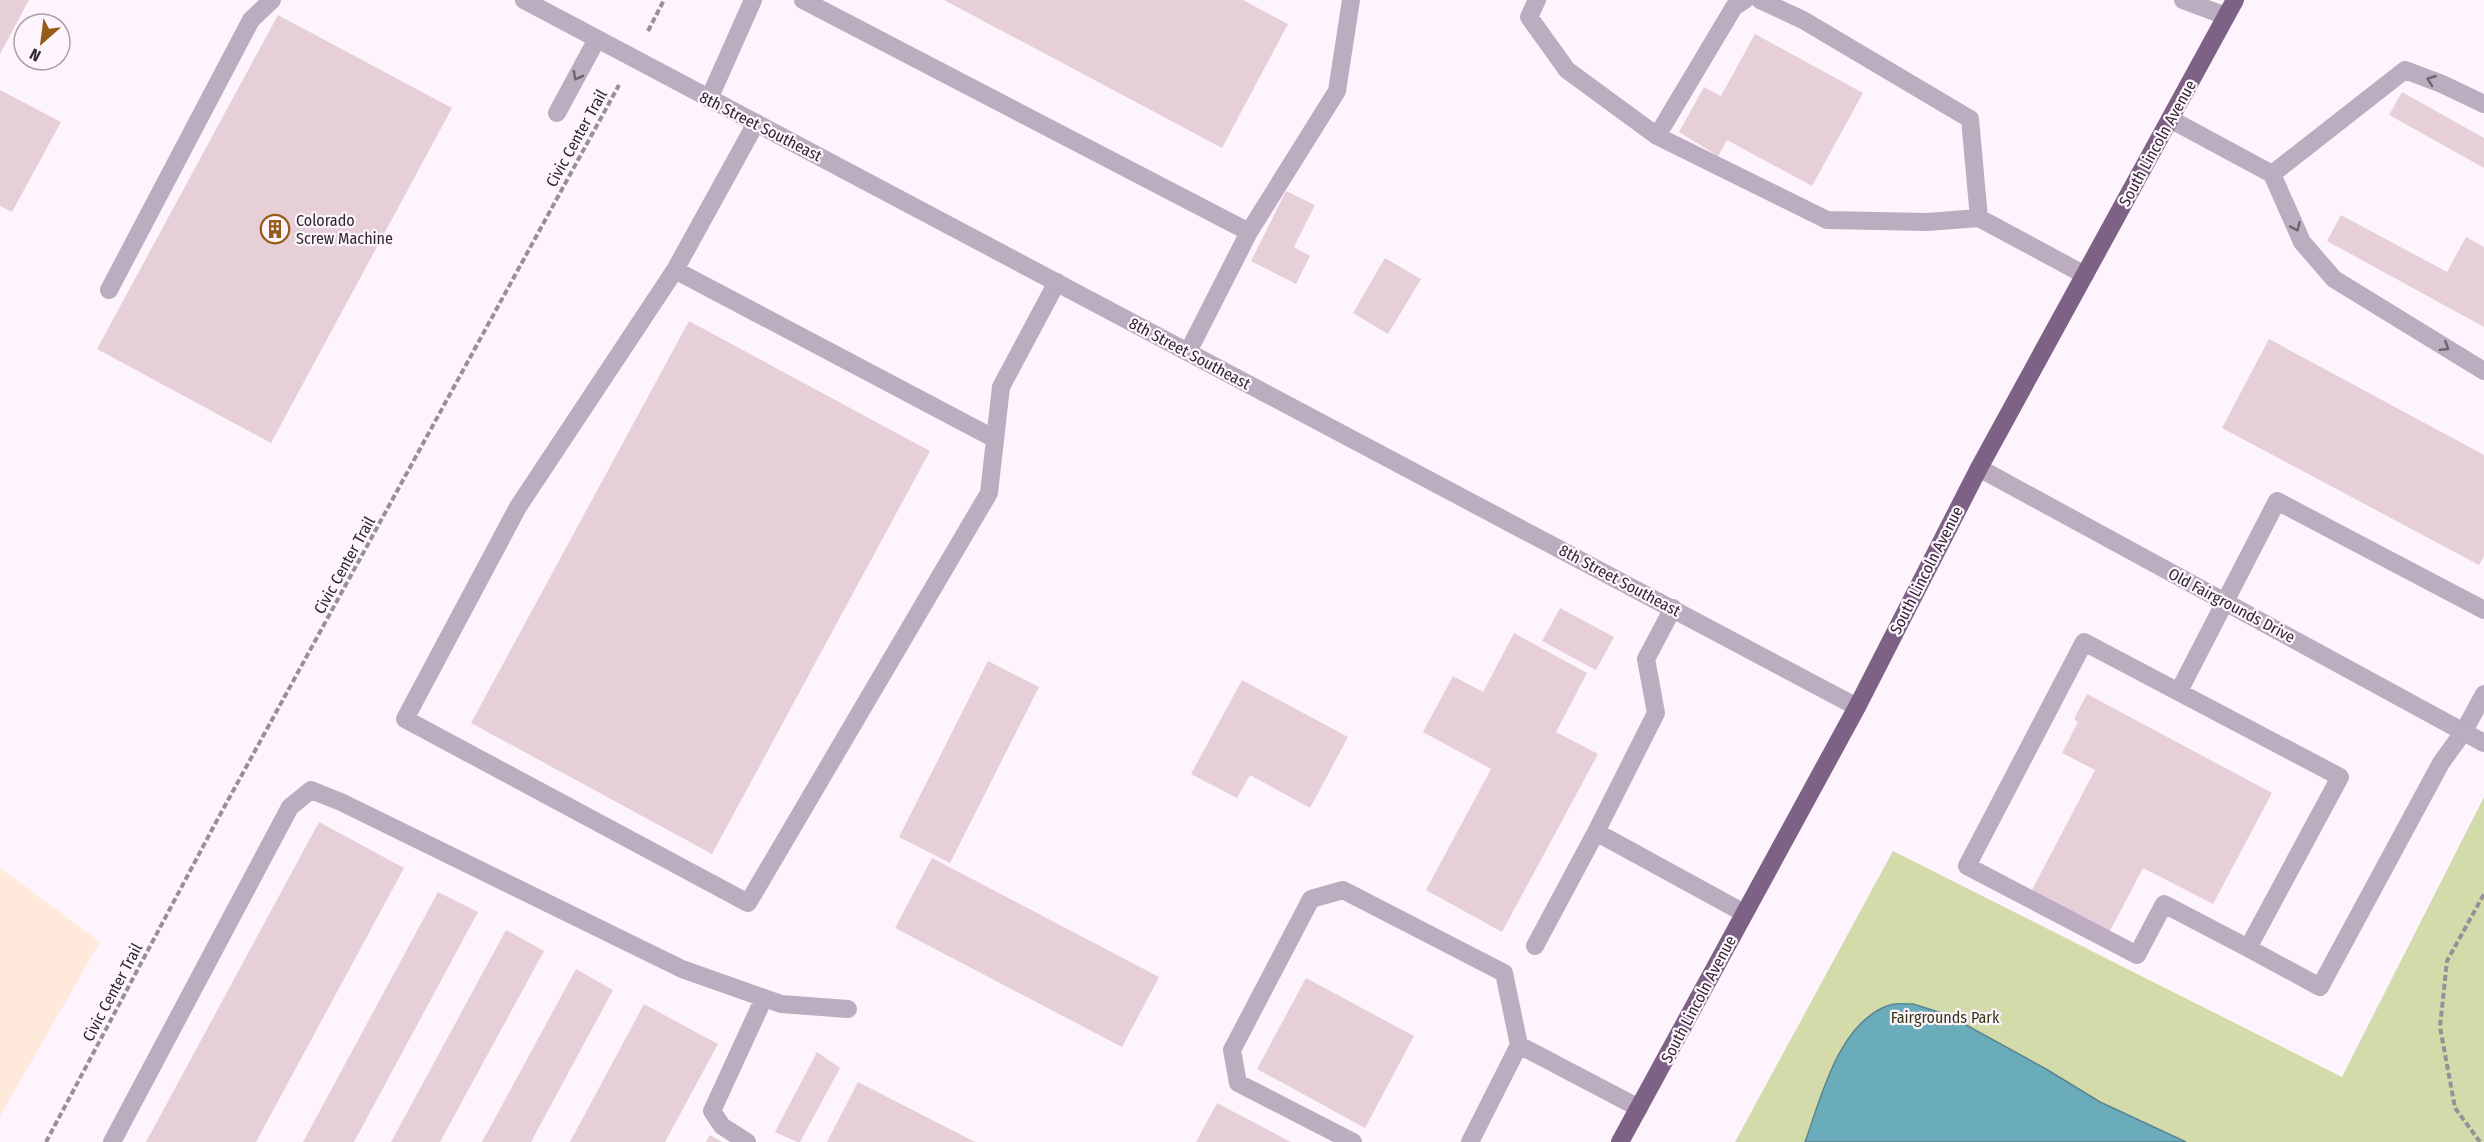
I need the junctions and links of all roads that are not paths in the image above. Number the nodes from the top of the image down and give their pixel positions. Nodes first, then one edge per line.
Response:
1 (272, 0) edge
2 (524, 0) edge
3 (753, 0) edge
4 (803, 0) edge
5 (1351, 0) edge
6 (1537, 0) edge
7 (1745, 0) edge
8 (1760, 0) edge
9 (2183, 0) edge
10 (2235, 0) edge
11 (2226, 16) junction
12 (597, 39) junction
13 (709, 99) junction
14 (2484, 104) edge
15 (557, 113) dead end
16 (2170, 119) junction
17 (756, 123) junction
18 (1657, 136) junction
19 (2272, 174) junction
20 (1979, 218) junction
21 (1249, 232) junction
22 (675, 270) junction
23 (2085, 274) junction
24 (1057, 282) junction
25 (109, 290) dead end
26 (1188, 352) junction
27 (2484, 372) edge
28 (995, 439) junction
29 (1979, 468) junction
30 (2226, 602) junction
31 (1672, 608) junction
32 (2484, 610) edge
33 (2179, 691) junction
34 (2484, 694) edge
35 (1857, 706) junction
36 (2464, 732) junction
37 (2484, 743) edge
38 (1596, 832) junction
39 (1744, 913) junction
40 (1535, 946) dead end
41 (2248, 948) junction
42 (764, 998) junction
43 (848, 1009) dead end
44 (1519, 1045) junction
45 (1639, 1108) junction
46 (112, 1142) edge
47 (747, 1142) edge
48 (1353, 1142) edge
49 (1470, 1142) edge
50 (1620, 1142) edge

1 - 25 street
2 - 12 street, 8th Street Southeast
3 - 13 street
4 - 21 street
5 - 21 street
6 - 18 street
7 - 18 street
8 - 20 street
9 - 11 street
10 - 11 highway, South Lincoln Avenue
11 - 16 highway, South Lincoln Avenue
12 - 13 street, 8th Street Southeast
12 -> 15 street
13 - 17 street, 8th Street Southeast
14 -> 19 street
16 - 19 street
16 - 23 highway, South Lincoln Avenue
17 - 22 street
17 - 24 street, 8th Street Southeast
18 - 20 street
19 -> 27 street
20 - 23 street
21 - 26 street
22 - 28 street
22 - 28 street
23 - 29 highway, South Lincoln Avenue
24 - 26 street, 8th Street Southeast
24 - 28 street
26 - 31 street, 8th Street Southeast
29 - 30 street, Old Fairgrounds Drive
29 - 35 highway, South Lincoln Avenue
30 - 32 street
30 - 33 street
30 - 36 street, Old Fairgrounds Drive
31 - 35 street, 8th Street Southeast
31 - 38 street
33 - 41 street
33 - 41 street
34 - 36 street
35 - 39 highway, South Lincoln Avenue
36 - 37 street, Old Fairgrounds Drive
36 - 41 street
38 - 39 street
38 - 40 street
39 - 45 highway, South Lincoln Avenue
42 - 43 street
42 - 46 street
42 - 47 street
44 - 45 street
44 - 48 street
44 - 49 street
45 - 50 highway, South Lincoln Avenue

